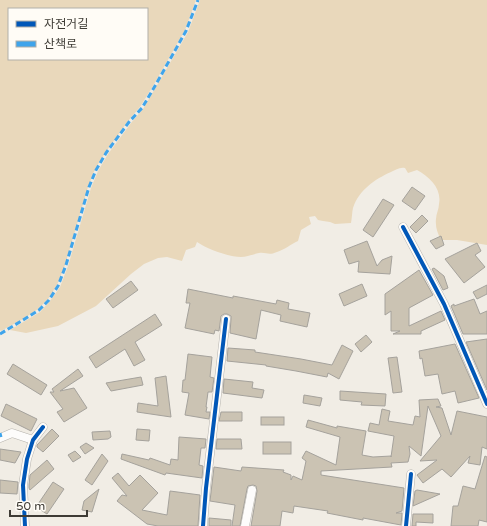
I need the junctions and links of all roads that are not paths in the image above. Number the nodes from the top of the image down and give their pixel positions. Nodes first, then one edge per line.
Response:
1 (403, 227) dead end
2 (226, 319) dead end
3 (487, 404) edge
4 (43, 427) dead end
5 (0, 438) edge
6 (33, 440) junction
7 (410, 474) dead end
8 (252, 490) dead end
9 (26, 526) edge
10 (203, 526) edge
11 (246, 526) edge
12 (406, 526) edge

1 - 3 street
2 - 10 street
4 - 6 street
5 - 6 street
6 - 9 street
7 - 12 street
8 - 11 street

